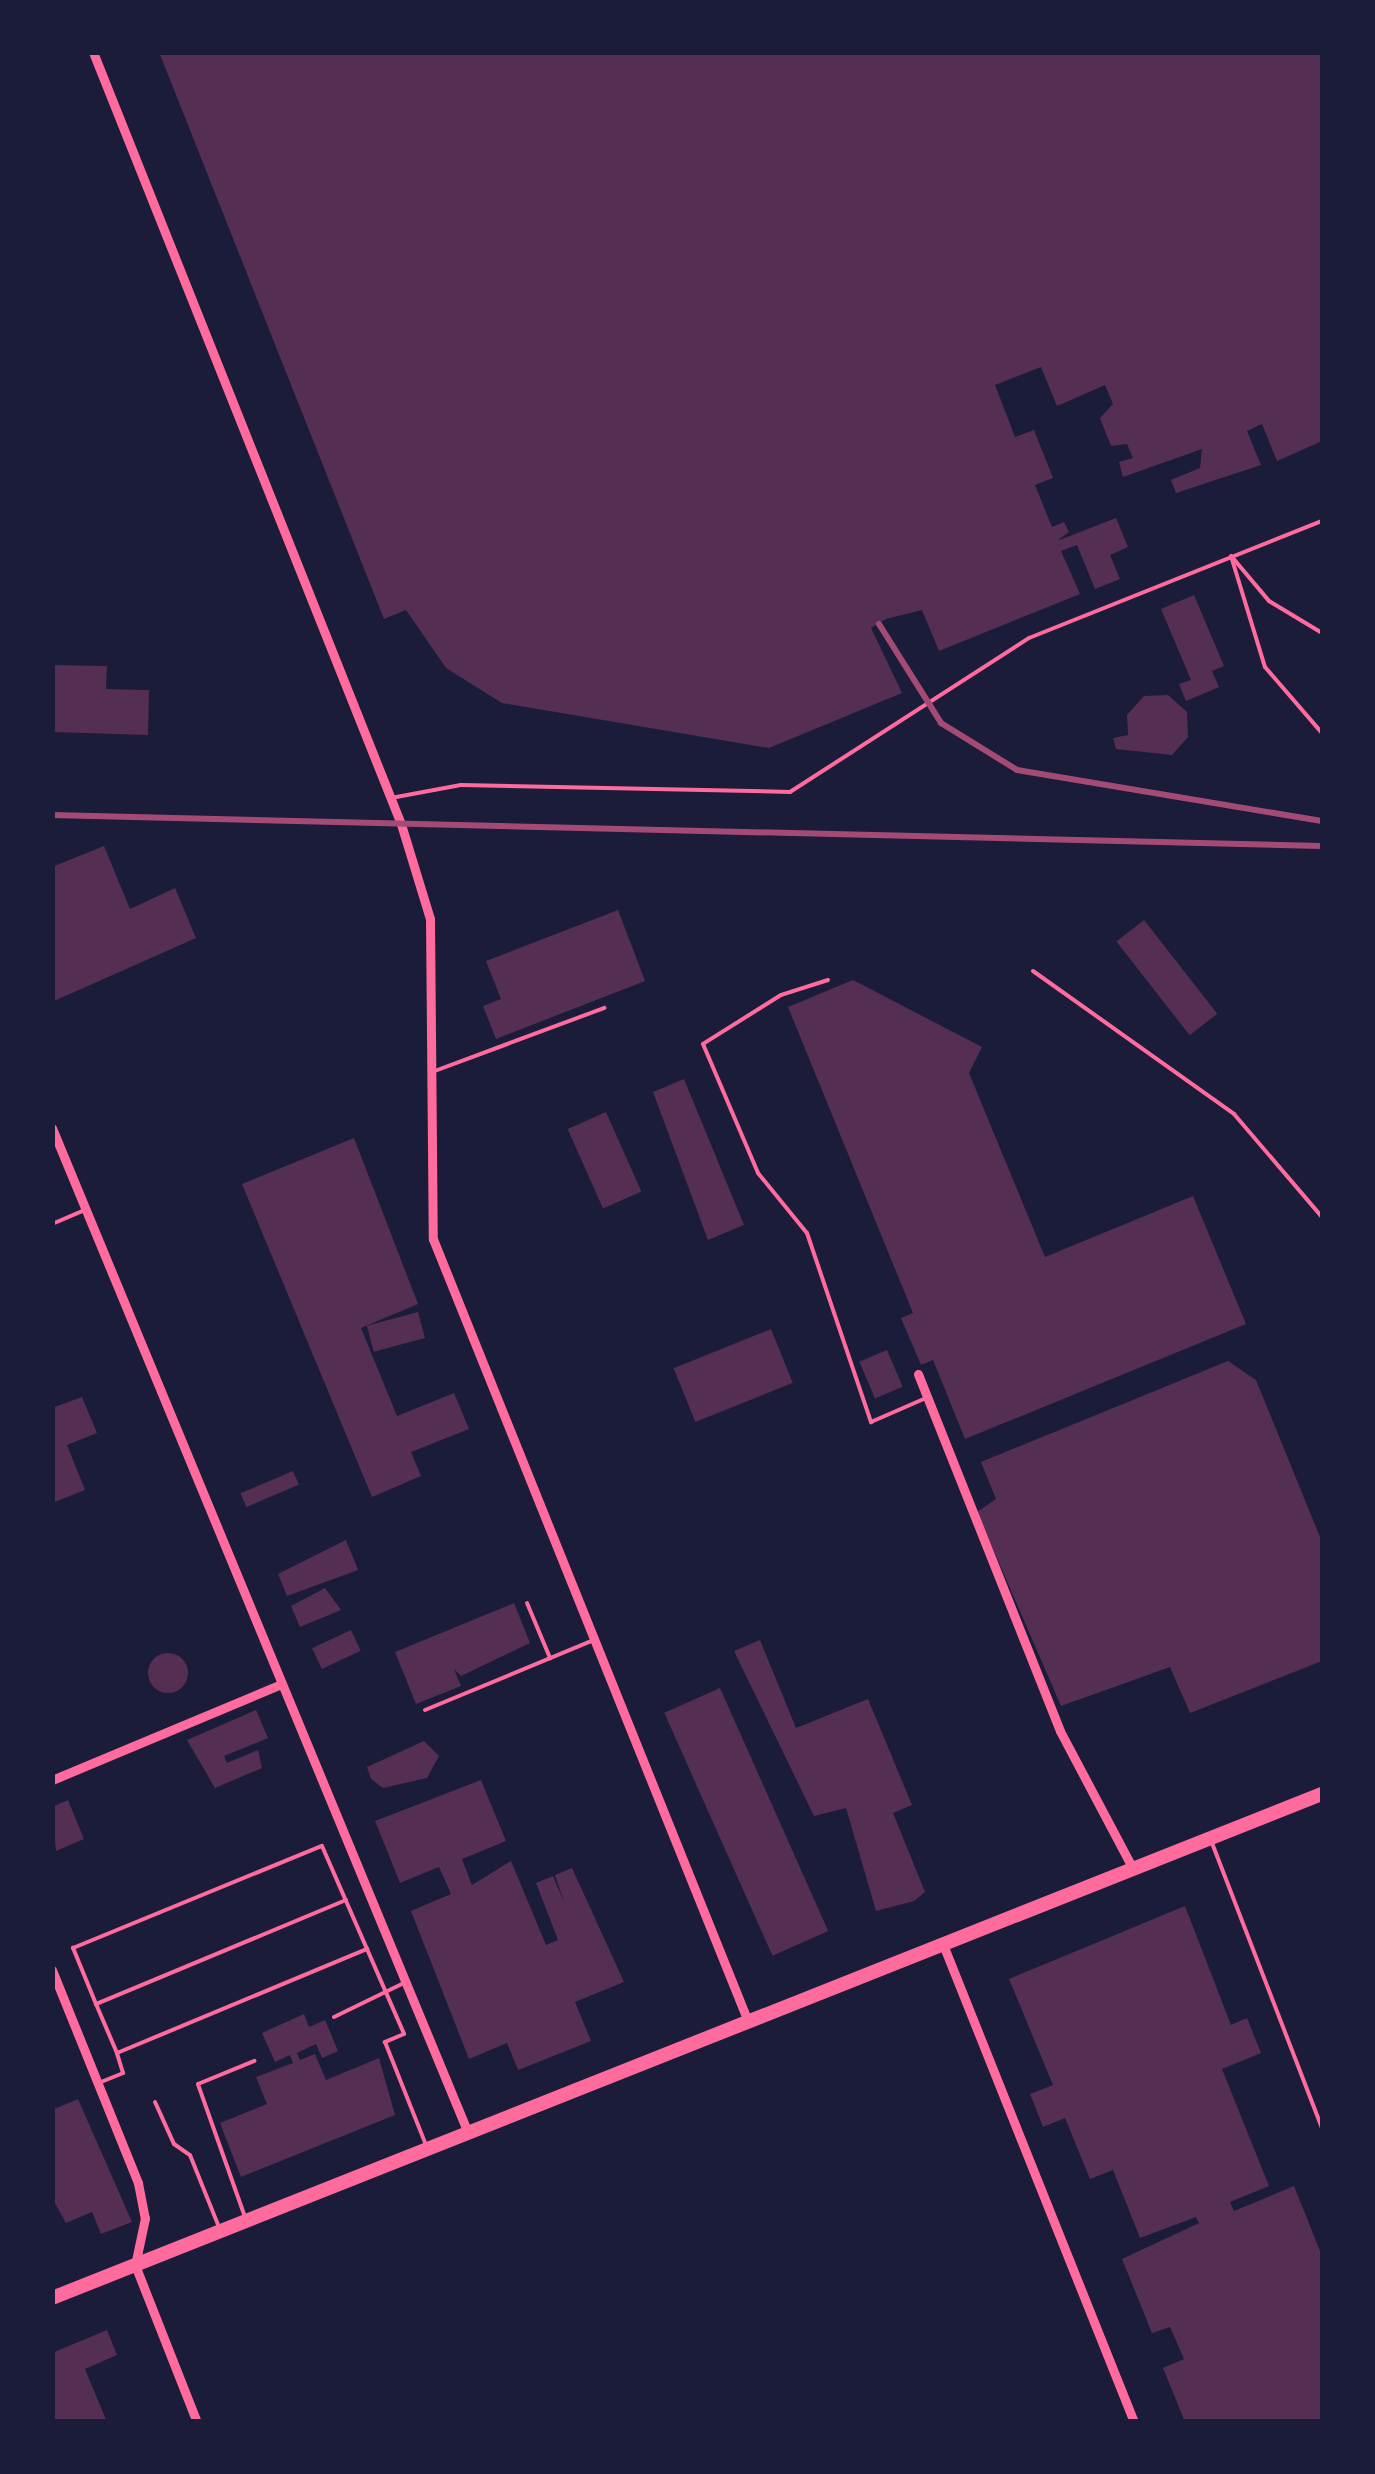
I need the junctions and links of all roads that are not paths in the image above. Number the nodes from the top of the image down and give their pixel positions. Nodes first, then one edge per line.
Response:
1 (93, 52) edge
2 (1322, 521) edge
3 (1231, 556) junction
4 (1322, 633) edge
5 (1322, 733) edge
6 (391, 798) junction
7 (1033, 971) dead end
8 (828, 980) dead end
9 (604, 1008) dead end
10 (432, 1072) junction
11 (52, 1128) edge
12 (84, 1210) junction
13 (1322, 1217) edge
14 (52, 1224) edge
15 (918, 1374) dead end
16 (926, 1398) junction
17 (527, 1603) dead end
18 (594, 1640) junction
19 (550, 1658) junction
20 (282, 1684) junction
21 (425, 1710) dead end
22 (52, 1780) edge
23 (1322, 1794) edge
24 (1210, 1838) junction
25 (1133, 1869) junction
26 (346, 1900) junction
27 (941, 1940) junction
28 (368, 1949) junction
29 (52, 1970) edge
30 (406, 1982) junction
31 (386, 1992) junction
32 (96, 2004) junction
33 (334, 2017) dead end
34 (748, 2019) junction
35 (117, 2053) junction
36 (254, 2061) dead end
37 (98, 2083) junction
38 (155, 2102) dead end
39 (1322, 2128) edge
40 (468, 2133) junction
41 (427, 2150) junction
42 (246, 2221) junction
43 (221, 2231) junction
44 (135, 2265) junction
45 (52, 2298) edge
46 (196, 2422) edge
47 (1134, 2422) edge

1 - 6 street
2 - 3 lane
3 - 4 lane
3 - 5 lane
3 - 6 lane
6 - 10 street
7 - 13 lane
8 - 16 lane
9 - 10 lane
10 - 18 street
11 - 12 street
12 - 14 lane
12 - 20 street
15 - 16 street
16 - 25 street
17 - 19 lane
18 - 19 lane
18 - 34 street
19 - 21 lane
20 - 22 street
20 - 30 street
23 - 24 main road
24 - 25 main road
24 - 39 lane
25 - 27 main road
26 - 28 lane
26 - 32 lane
26 - 32 lane
27 - 34 main road
27 - 47 street
28 - 31 lane
28 - 35 lane
29 - 37 street
30 - 31 lane
30 - 40 street
31 - 33 lane
31 - 41 lane
32 - 35 lane
34 - 40 main road
35 - 37 lane
36 - 42 lane
37 - 44 street
38 - 43 lane
40 - 41 main road
41 - 42 main road
42 - 43 main road
43 - 44 main road
44 - 45 main road
44 - 46 street

